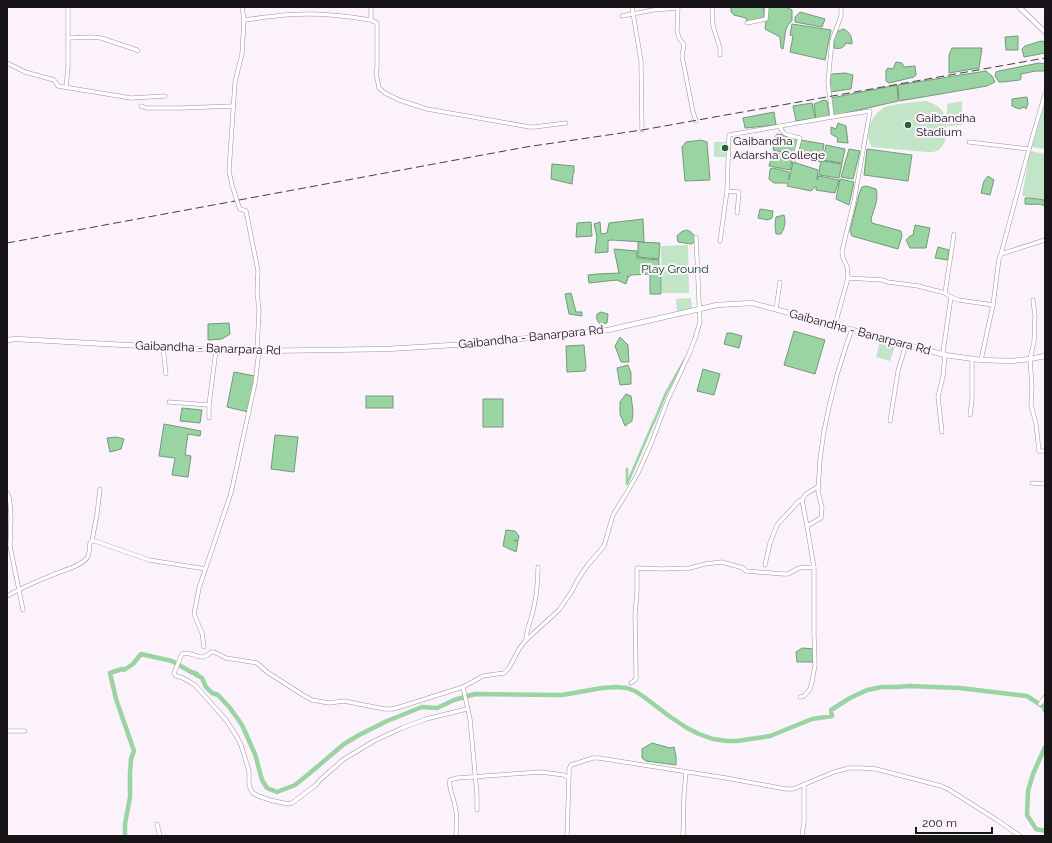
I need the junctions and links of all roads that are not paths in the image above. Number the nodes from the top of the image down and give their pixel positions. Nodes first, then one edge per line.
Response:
1 (68, 7) edge
2 (242, 7) edge
3 (371, 7) edge
4 (632, 7) edge
5 (712, 7) edge
6 (767, 7) edge
7 (841, 7) edge
8 (1019, 7) edge
9 (677, 8) edge
10 (634, 14) junction
11 (622, 16) dead end
12 (244, 20) junction
13 (371, 20) junction
14 (747, 23) dead end
15 (1045, 32) edge
16 (69, 38) junction
17 (138, 51) dead end
18 (720, 55) dead end
19 (7, 63) edge
20 (66, 87) junction
21 (1045, 94) edge
22 (165, 96) dead end
23 (141, 106) dead end
24 (234, 106) junction
25 (832, 117) junction
26 (696, 121) dead end
27 (566, 123) dead end
28 (780, 126) junction
29 (642, 130) dead end
30 (969, 142) dead end
31 (1029, 149) junction
32 (794, 160) dead end
33 (727, 191) junction
34 (737, 213) dead end
35 (954, 234) dead end
36 (696, 237) dead end
37 (1045, 240) edge
38 (720, 241) dead end
39 (1001, 254) junction
40 (848, 278) junction
41 (780, 282) dead end
42 (946, 293) junction
43 (951, 297) junction
44 (1033, 300) dead end
45 (993, 305) junction
46 (699, 309) junction
47 (776, 309) junction
48 (835, 325) junction
49 (852, 329) junction
50 (7, 340) edge
51 (906, 344) junction
52 (693, 345) dead end
53 (164, 348) junction
54 (216, 350) junction
55 (258, 351) junction
56 (945, 355) junction
57 (1045, 356) edge
58 (972, 359) junction
59 (1030, 359) junction
60 (981, 360) junction
61 (166, 374) dead end
62 (169, 402) dead end
63 (210, 405) junction
64 (970, 415) dead end
65 (209, 418) dead end
66 (890, 421) dead end
67 (942, 432) dead end
68 (1045, 451) edge
69 (1032, 483) dead end
70 (1045, 484) edge
71 (819, 486) junction
72 (100, 488) dead end
73 (7, 493) edge
74 (802, 500) junction
75 (807, 526) junction
76 (92, 541) junction
77 (765, 565) dead end
78 (538, 567) dead end
79 (814, 567) junction
80 (206, 569) junction
81 (19, 589) junction
82 (7, 596) edge
83 (23, 610) dead end
84 (526, 640) junction
85 (204, 647) dead end
86 (631, 683) dead end
87 (463, 687) junction
88 (800, 697) dead end
89 (1045, 697) edge
90 (1040, 704) dead end
91 (467, 707) junction
92 (7, 731) edge
93 (25, 731) dead end
94 (686, 772) junction
95 (569, 776) junction
96 (476, 777) junction
97 (804, 784) junction
98 (477, 810) dead end
99 (157, 824) dead end
100 (160, 836) edge
101 (456, 836) edge
102 (567, 836) edge
103 (683, 836) edge
104 (802, 836) edge
105 (1020, 836) edge

1 - 16 street
2 - 12 street
3 - 13 street
4 - 10 street
5 - 18 street
6 - 14 street
7 - 25 street
8 - 15 main road
9 - 10 street
9 - 26 street
10 - 11 street
10 - 29 street
12 - 13 street
12 - 24 street
13 - 27 street
16 - 17 street
16 - 20 street
19 - 20 street
20 - 22 street
21 - 31 street
23 - 24 street
24 - 55 street
25 - 28 street
25 - 40 street
28 - 32 street
28 - 33 street
30 - 31 street
31 - 39 street
33 - 34 street
33 - 38 street
35 - 42 street
36 - 46 street
37 - 39 street
39 - 45 street
40 - 42 street
40 - 48 street
41 - 47 street
42 - 43 street
43 - 45 street
43 - 56 street
44 - 59 street
45 - 60 street
46 - 47 main road, Gaibandha - Banarpara Rd
46 - 52 street
46 - 55 main road, Gaibandha - Banarpara Rd
46 - 84 street, bridge
47 - 48 main road, Gaibandha - Banarpara Rd
48 - 49 main road, Gaibandha - Banarpara Rd
49 - 51 main road, Gaibandha - Banarpara Rd
49 - 71 street
50 - 53 main road, Gaibandha - Banarpara Rd
51 - 56 main road, Gaibandha - Banarpara Rd
51 - 66 street
53 - 54 main road, Gaibandha - Banarpara Rd
53 - 61 street
54 - 55 main road, Gaibandha - Banarpara Rd
54 - 63 street
55 - 80 street
56 - 58 main road, Gaibandha - Banarpara Rd
56 - 67 street
57 - 59 main road, Gaibandha - Banarpara Rd
58 - 60 main road, Gaibandha - Banarpara Rd
58 - 64 street
59 - 60 main road, Gaibandha - Banarpara Rd
59 - 68 street
62 - 63 street
63 - 65 street
69 - 70 street
71 - 74 street
71 - 75 street
72 - 76 street
73 - 81 street
74 - 75 street
74 - 77 street
75 - 79 street
76 - 80 street
76 - 81 street
78 - 84 street
79 - 86 street
79 - 88 street
80 - 85 street
81 - 82 street
81 - 83 street
84 - 87 street
87 - 91 street
87 - 91 street
89 - 90 street
91 - 96 street
92 - 93 street
94 - 95 street
94 - 97 street
94 - 103 street
95 - 96 street
95 - 102 street
96 - 98 street
96 - 101 street
97 - 104 street
97 - 105 street
99 - 100 street

